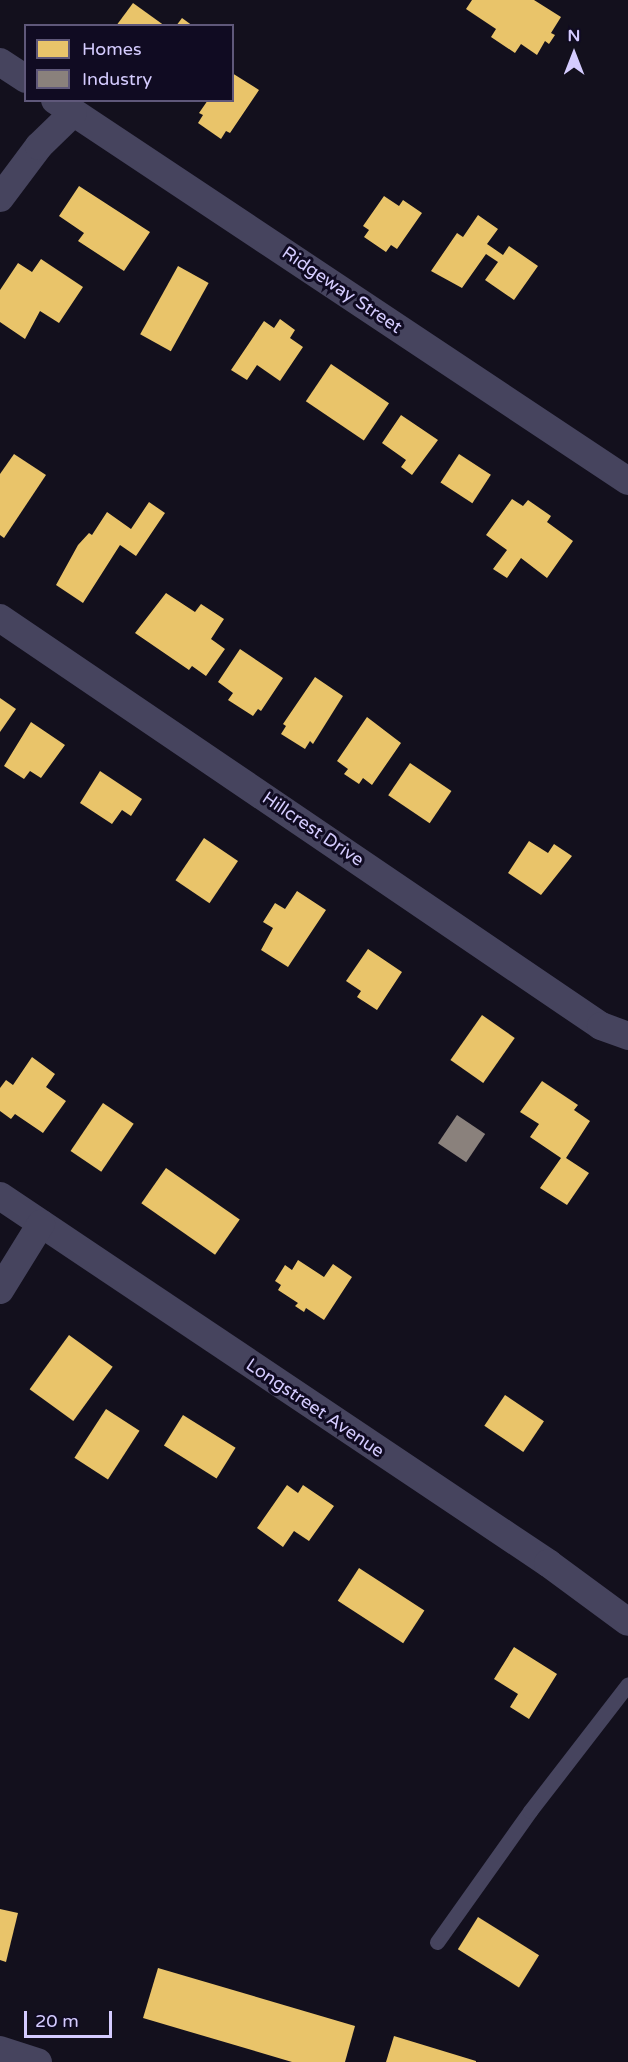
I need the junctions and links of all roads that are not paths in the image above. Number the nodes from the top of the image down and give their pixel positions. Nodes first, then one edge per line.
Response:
1 (0, 62) edge
2 (24, 78) edge
3 (64, 107) edge
4 (0, 198) edge
5 (628, 481) edge
6 (0, 618) edge
7 (628, 1036) edge
8 (0, 1196) edge
9 (41, 1224) junction
10 (0, 1290) edge
11 (628, 1622) edge
12 (628, 1684) edge
13 (437, 1942) dead end
14 (0, 2050) edge
15 (38, 2062) edge

1 - 2 street
3 - 4 street
3 - 5 street, Ridgeway Street
6 - 7 street, Hillcrest Drive
8 - 9 street, Longstreet Avenue
9 - 10 street
9 - 11 street, Longstreet Avenue
12 - 13 lane
14 - 15 street

